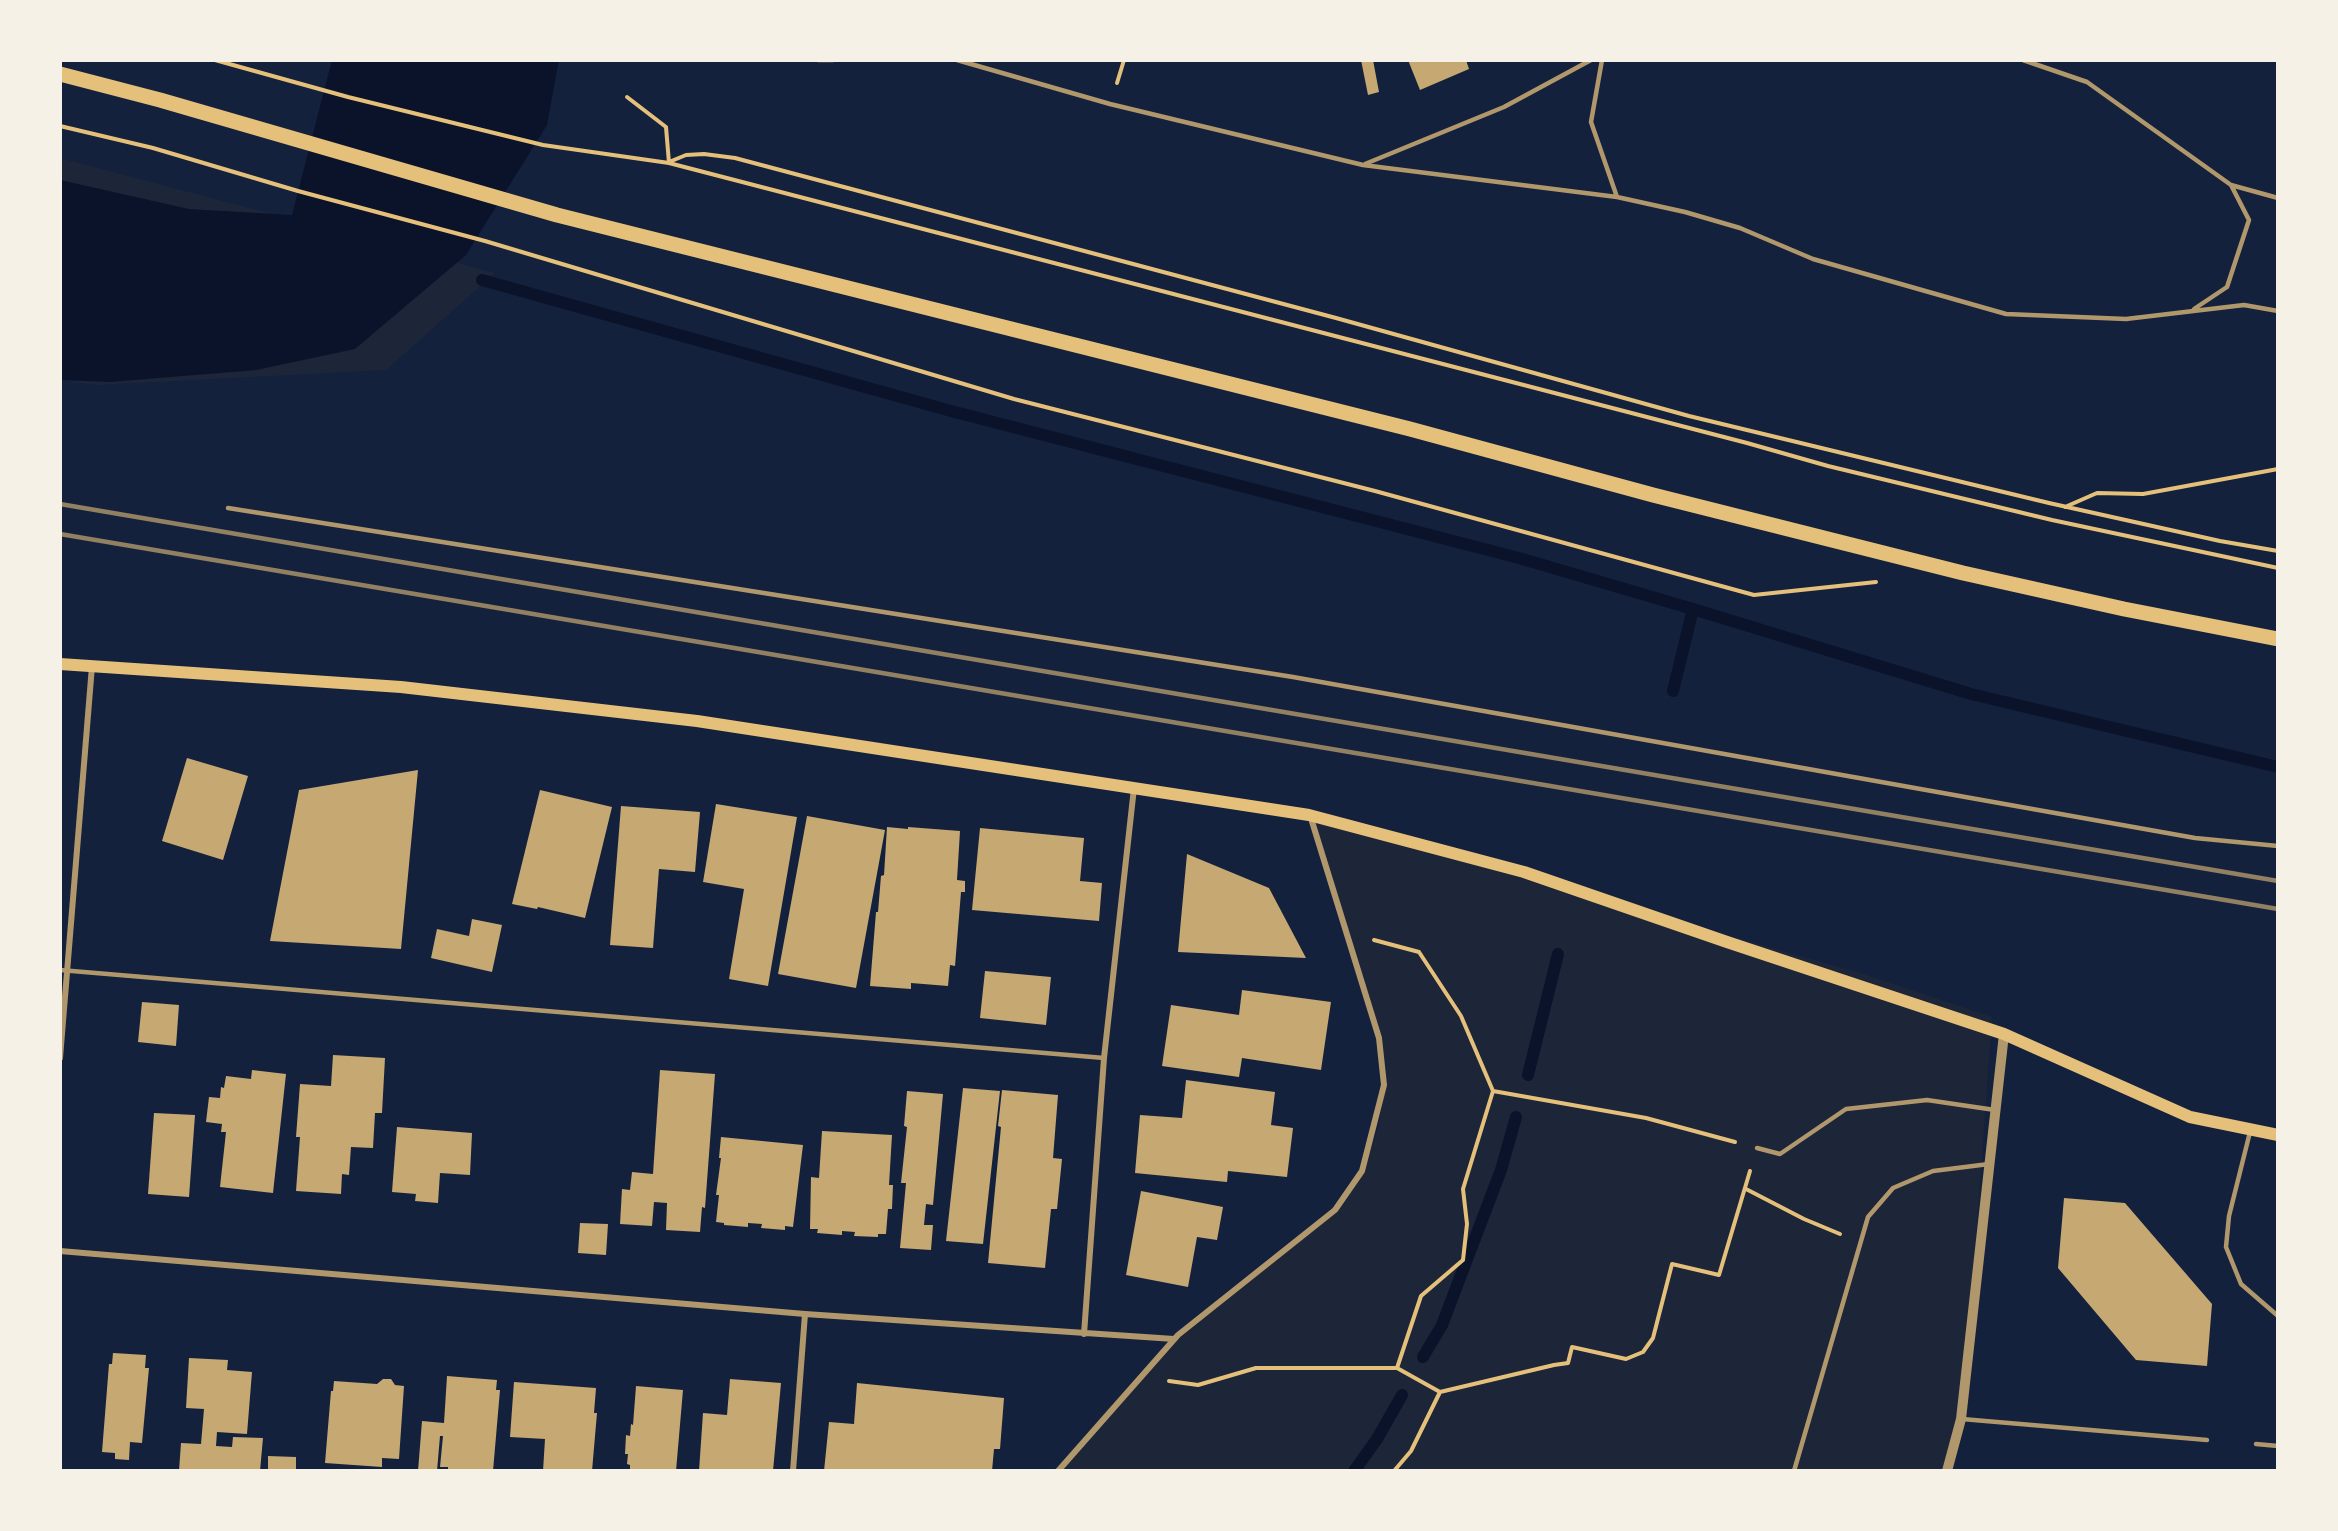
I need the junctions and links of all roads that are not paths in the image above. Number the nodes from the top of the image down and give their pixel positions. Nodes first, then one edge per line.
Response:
1 (818, 60) edge
2 (833, 60) edge
3 (957, 60) edge
4 (1592, 60) edge
5 (1602, 60) edge
6 (2024, 60) edge
7 (60, 74) edge
8 (1363, 165) junction
9 (2231, 185) junction
10 (1617, 196) junction
11 (2278, 198) edge
12 (2192, 311) junction
13 (2278, 311) edge
14 (228, 508) dead end
15 (2278, 639) edge
16 (60, 664) edge
17 (92, 665) junction
18 (1134, 788) junction
19 (1310, 815) junction
20 (2278, 846) edge
21 (64, 970) edge
22 (2004, 1034) junction
23 (60, 1058) edge
24 (1104, 1058) junction
25 (1995, 1110) junction
26 (2251, 1129) junction
27 (2278, 1135) edge
28 (1757, 1148) road end
29 (1989, 1164) junction
30 (60, 1251) edge
31 (805, 1314) junction
32 (2278, 1316) edge
33 (1084, 1334) junction
34 (1174, 1339) junction
35 (1960, 1419) junction
36 (2207, 1440) dead end
37 (2256, 1444) dead end
38 (2278, 1446) edge
39 (793, 1471) edge
40 (1058, 1471) edge
41 (1794, 1471) edge
42 (1947, 1471) edge

1 - 2 lane
3 - 8 lane
4 - 8 lane
5 - 10 lane
6 - 9 lane
7 - 15 main road
8 - 10 lane
9 - 11 lane
9 - 12 lane
10 - 12 lane
12 - 13 lane
14 - 20 lane
16 - 17 main road
17 - 18 main road
17 - 21 street
18 - 19 main road
18 - 24 street
19 - 22 main road
19 - 34 street
21 - 23 street
21 - 24 lane
22 - 25 street
22 - 26 main road
24 - 33 street
25 - 28 lane
25 - 29 street
26 - 27 main road
26 - 32 lane
29 - 35 street
29 - 41 lane
30 - 31 street
31 - 33 street
31 - 39 street
33 - 34 street
34 - 40 street
35 - 36 lane
35 - 42 street
37 - 38 lane

